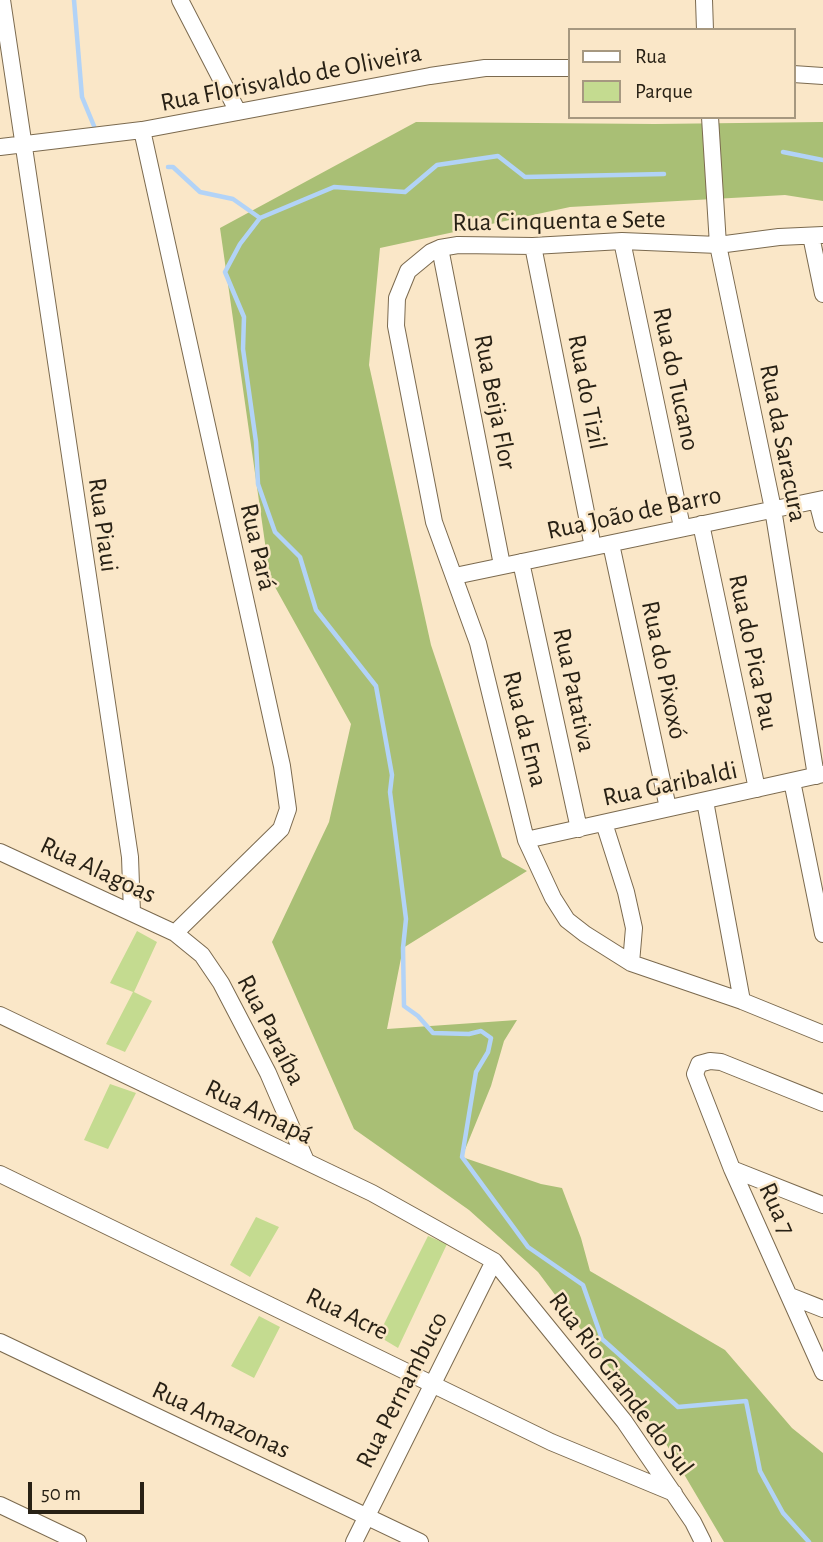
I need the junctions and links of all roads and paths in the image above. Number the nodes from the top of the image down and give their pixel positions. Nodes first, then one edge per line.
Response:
1 (2, 0) edge
2 (180, 0) edge
3 (704, 0) edge
4 (705, 28) edge
5 (568, 68) edge
6 (795, 74) edge
7 (823, 76) edge
8 (238, 112) junction
9 (710, 119) edge
10 (142, 130) junction
11 (22, 144) junction
12 (0, 147) edge
13 (817, 236) edge
14 (622, 241) junction
15 (718, 245) junction
16 (533, 246) junction
17 (440, 248) junction
18 (408, 271) joint
19 (823, 294) edge
20 (820, 500) edge
21 (773, 509) junction
22 (701, 524) junction
23 (823, 524) edge
24 (682, 527) junction
25 (611, 544) junction
26 (593, 547) junction
27 (521, 562) junction
28 (502, 565) junction
29 (455, 576) junction
30 (819, 775) edge
31 (792, 781) junction
32 (757, 789) junction
33 (705, 801) junction
34 (668, 808) junction
35 (604, 823) junction
36 (579, 828) junction
37 (526, 840) junction
38 (0, 852) edge
39 (132, 913) junction
40 (175, 933) junction
41 (823, 934) edge
42 (631, 962) junction
43 (742, 1001) junction
44 (0, 1015) edge
45 (823, 1034) edge
46 (823, 1103) edge
47 (306, 1161) junction
48 (732, 1169) junction
49 (0, 1174) edge
50 (823, 1205) edge
51 (494, 1261) junction
52 (790, 1296) junction
53 (823, 1309) edge
54 (0, 1342) edge
55 (823, 1372) edge
56 (434, 1384) junction
57 (674, 1493) junction
58 (0, 1505) edge
59 (366, 1516) junction
60 (78, 1542) edge
61 (354, 1542) edge
62 (420, 1542) edge
63 (704, 1542) edge

1 - 11 street, Rua Piaui
2 - 8 street
3 - 4 street
5 - 8 street, Rua Florisvaldo de Oliveira
6 - 7 street
8 - 10 street, Rua Florisvaldo de Oliveira
9 - 15 street, Rua da Saracura
10 - 11 street, Rua Florisvaldo de Oliveira
10 - 40 street, Rua Pará
11 - 12 street, Rua Florisvaldo de Oliveira
11 - 39 street, Rua Piaui
13 - 15 street, Rua Cinquenta e Sete
13 - 19 street
14 - 15 street, Rua Cinquenta e Sete
14 - 16 street, Rua Cinquenta e Sete
14 - 24 street, Rua do Tucano
15 - 21 street, Rua da Saracura
16 - 17 street, Rua Cinquenta e Sete
16 - 26 street, Rua do Tizil
17 - 18 street, Rua Cinquenta e Sete
17 - 28 street, Rua Beija Flor
18 - 29 street, Rua da Ema
20 - 21 street, Rua João de Barro
20 - 23 street
21 - 22 street, Rua João de Barro
21 - 30 street, Rua da Saracura
22 - 24 street, Rua João de Barro
22 - 32 street, Rua do Pica Pau
24 - 25 street, Rua João de Barro
25 - 26 street, Rua João de Barro
25 - 34 street, Rua do Pixoxó
26 - 27 street, Rua João de Barro
27 - 28 street, Rua João de Barro
27 - 36 street, Rua Patativa
28 - 29 street, Rua João de Barro
29 - 37 street, Rua da Ema
30 - 31 street, Rua Garibaldi
31 - 32 street, Rua Garibaldi
31 - 41 street
32 - 33 street, Rua Garibaldi
33 - 34 street, Rua Garibaldi
33 - 43 street
34 - 35 street, Rua Garibaldi
35 - 36 street, Rua Garibaldi
35 - 42 street
36 - 37 street, Rua Garibaldi
37 - 42 street, Rua da Ema
38 - 39 street, Rua Alagoas
39 - 40 street, Rua Alagoas
40 - 47 street, Rua Paraíba
42 - 43 street, Rua da Ema
43 - 45 street, Rua da Ema
44 - 47 street, Rua Amapá
46 - 48 street, Rua 7
47 - 51 street, Rua Amapá
48 - 50 street
48 - 52 street, Rua 7
49 - 56 street, Rua Acre
51 - 56 street, Rua Pernambuco
51 - 57 street, Rua Rio Grande do Sul
52 - 53 street
52 - 55 street, Rua 7
54 - 59 street, Rua Amazonas
56 - 57 street, Rua Acre
56 - 59 street, Rua Pernambuco
57 - 63 street, Rua Rio Grande do Sul
58 - 60 street
59 - 61 street, Rua Pernambuco
59 - 62 street, Rua Amazonas

